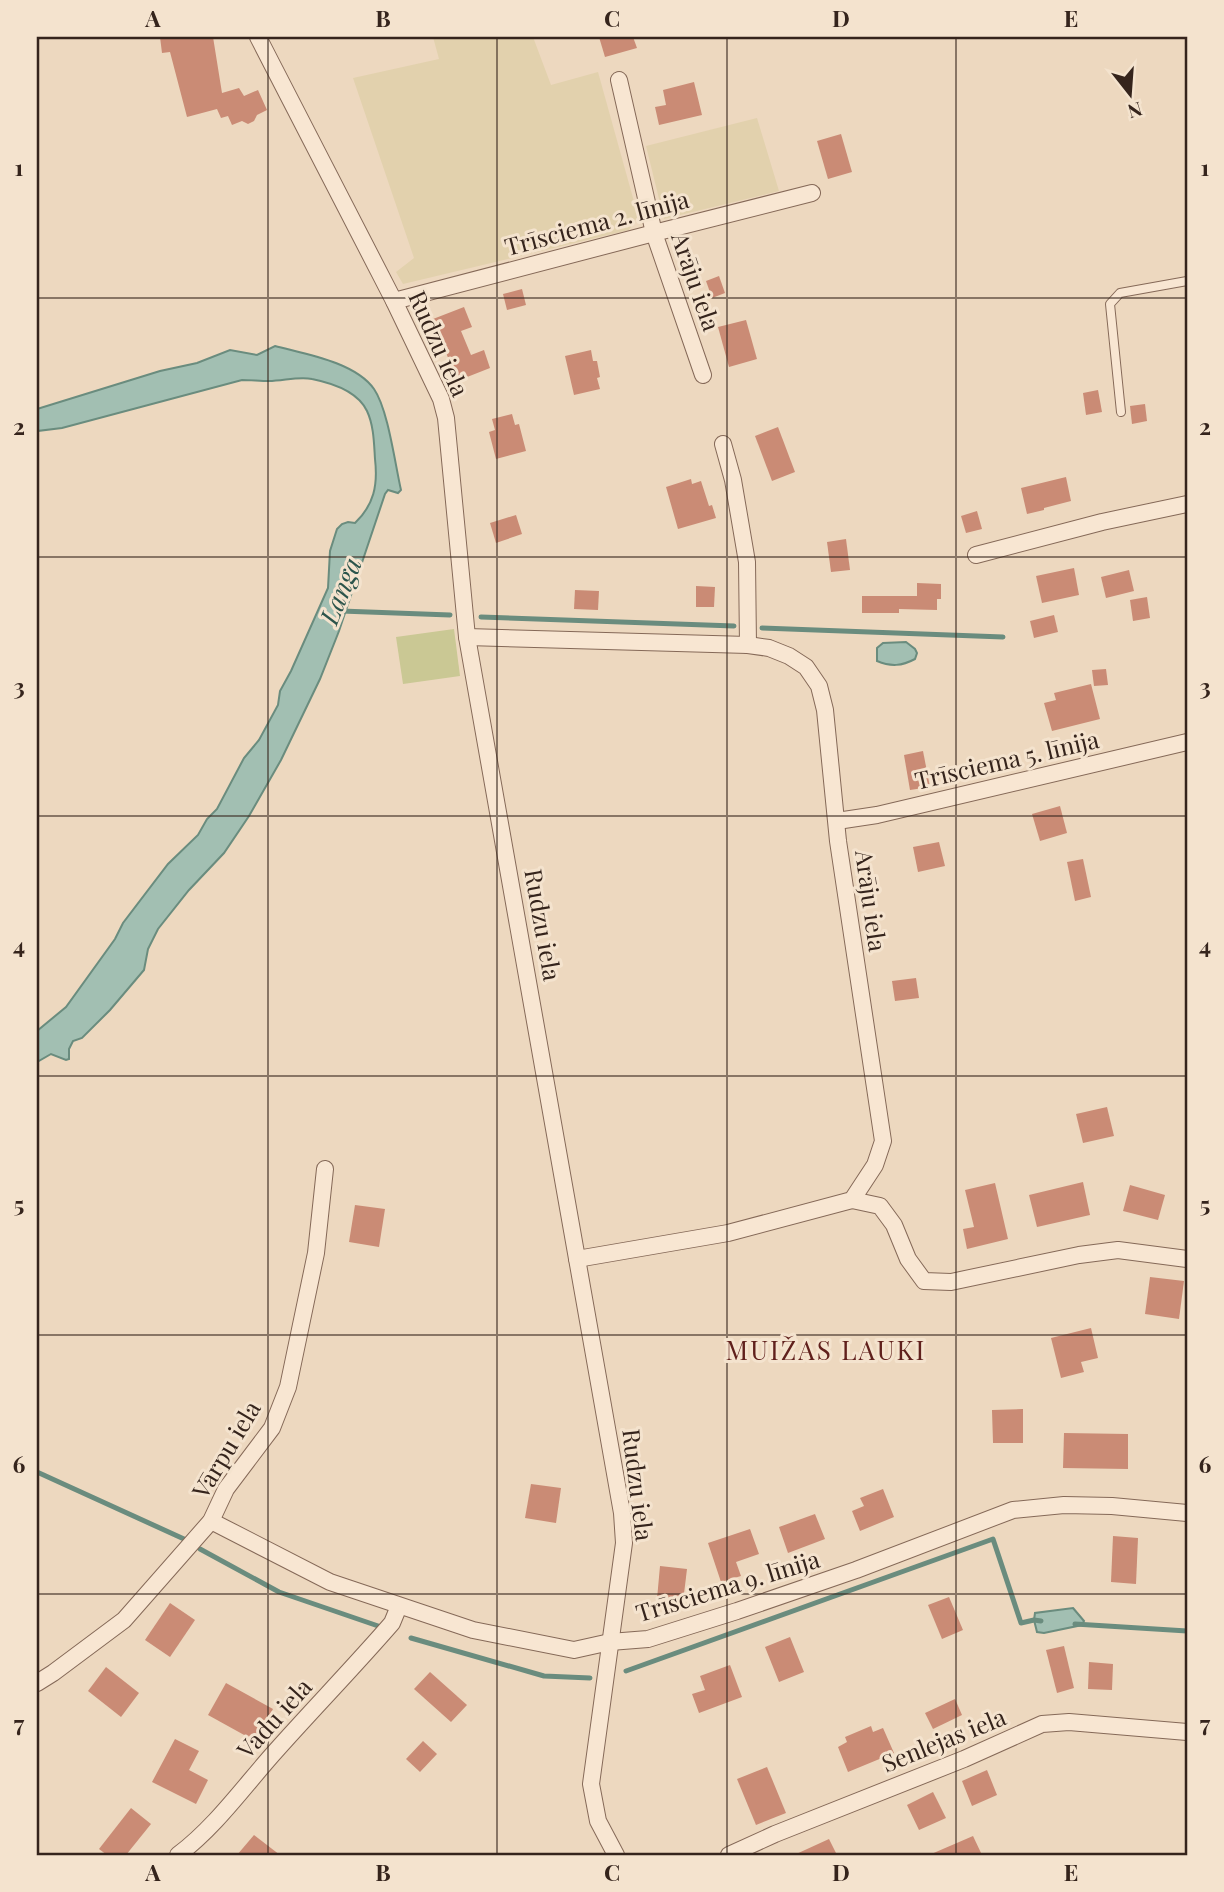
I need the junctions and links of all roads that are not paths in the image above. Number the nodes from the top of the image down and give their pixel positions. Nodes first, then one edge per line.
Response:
1 (258, 37) edge
2 (619, 80) dead end
3 (812, 193) dead end
4 (654, 233) junction
5 (1187, 281) edge
6 (394, 301) junction
7 (703, 374) dead end
8 (1121, 412) dead end
9 (723, 444) dead end
10 (1187, 504) edge
11 (976, 555) dead end
12 (467, 637) junction
13 (748, 645) junction
14 (1187, 742) edge
15 (837, 821) junction
16 (325, 1168) dead end
17 (852, 1199) junction
18 (577, 1259) junction
19 (1187, 1259) edge
20 (1187, 1513) edge
21 (211, 1521) junction
22 (399, 1606) junction
23 (610, 1642) junction
24 (37, 1683) edge
25 (1187, 1732) edge
26 (178, 1855) edge
27 (616, 1855) edge
28 (729, 1855) edge

1 - 6 street, Rudzu iela
2 - 4 street, Arāju iela
3 - 4 street, Trīsciema 2. līnija
4 - 6 street, Trīsciema 2. līnija
4 - 7 street, Arāju iela
5 - 8 lane
6 - 12 street, Rudzu iela
9 - 13 street
10 - 11 street
12 - 13 street, Arāju iela
12 - 18 street, Rudzu iela
13 - 15 street, Arāju iela
14 - 15 street, Trīsciema 5. līnija
15 - 17 street, Arāju iela
16 - 21 street, Vārpu iela
17 - 18 street
17 - 19 street
18 - 23 street, Rudzu iela
20 - 23 street, Trīsciema 9. līnija
21 - 22 street, Trīsciema 9. līnija
21 - 24 street, Vārpu iela
22 - 23 street, Trīsciema 9. līnija
22 - 26 street, Vadu iela
23 - 27 street, Rudzu iela
25 - 28 street, Senlejas iela

